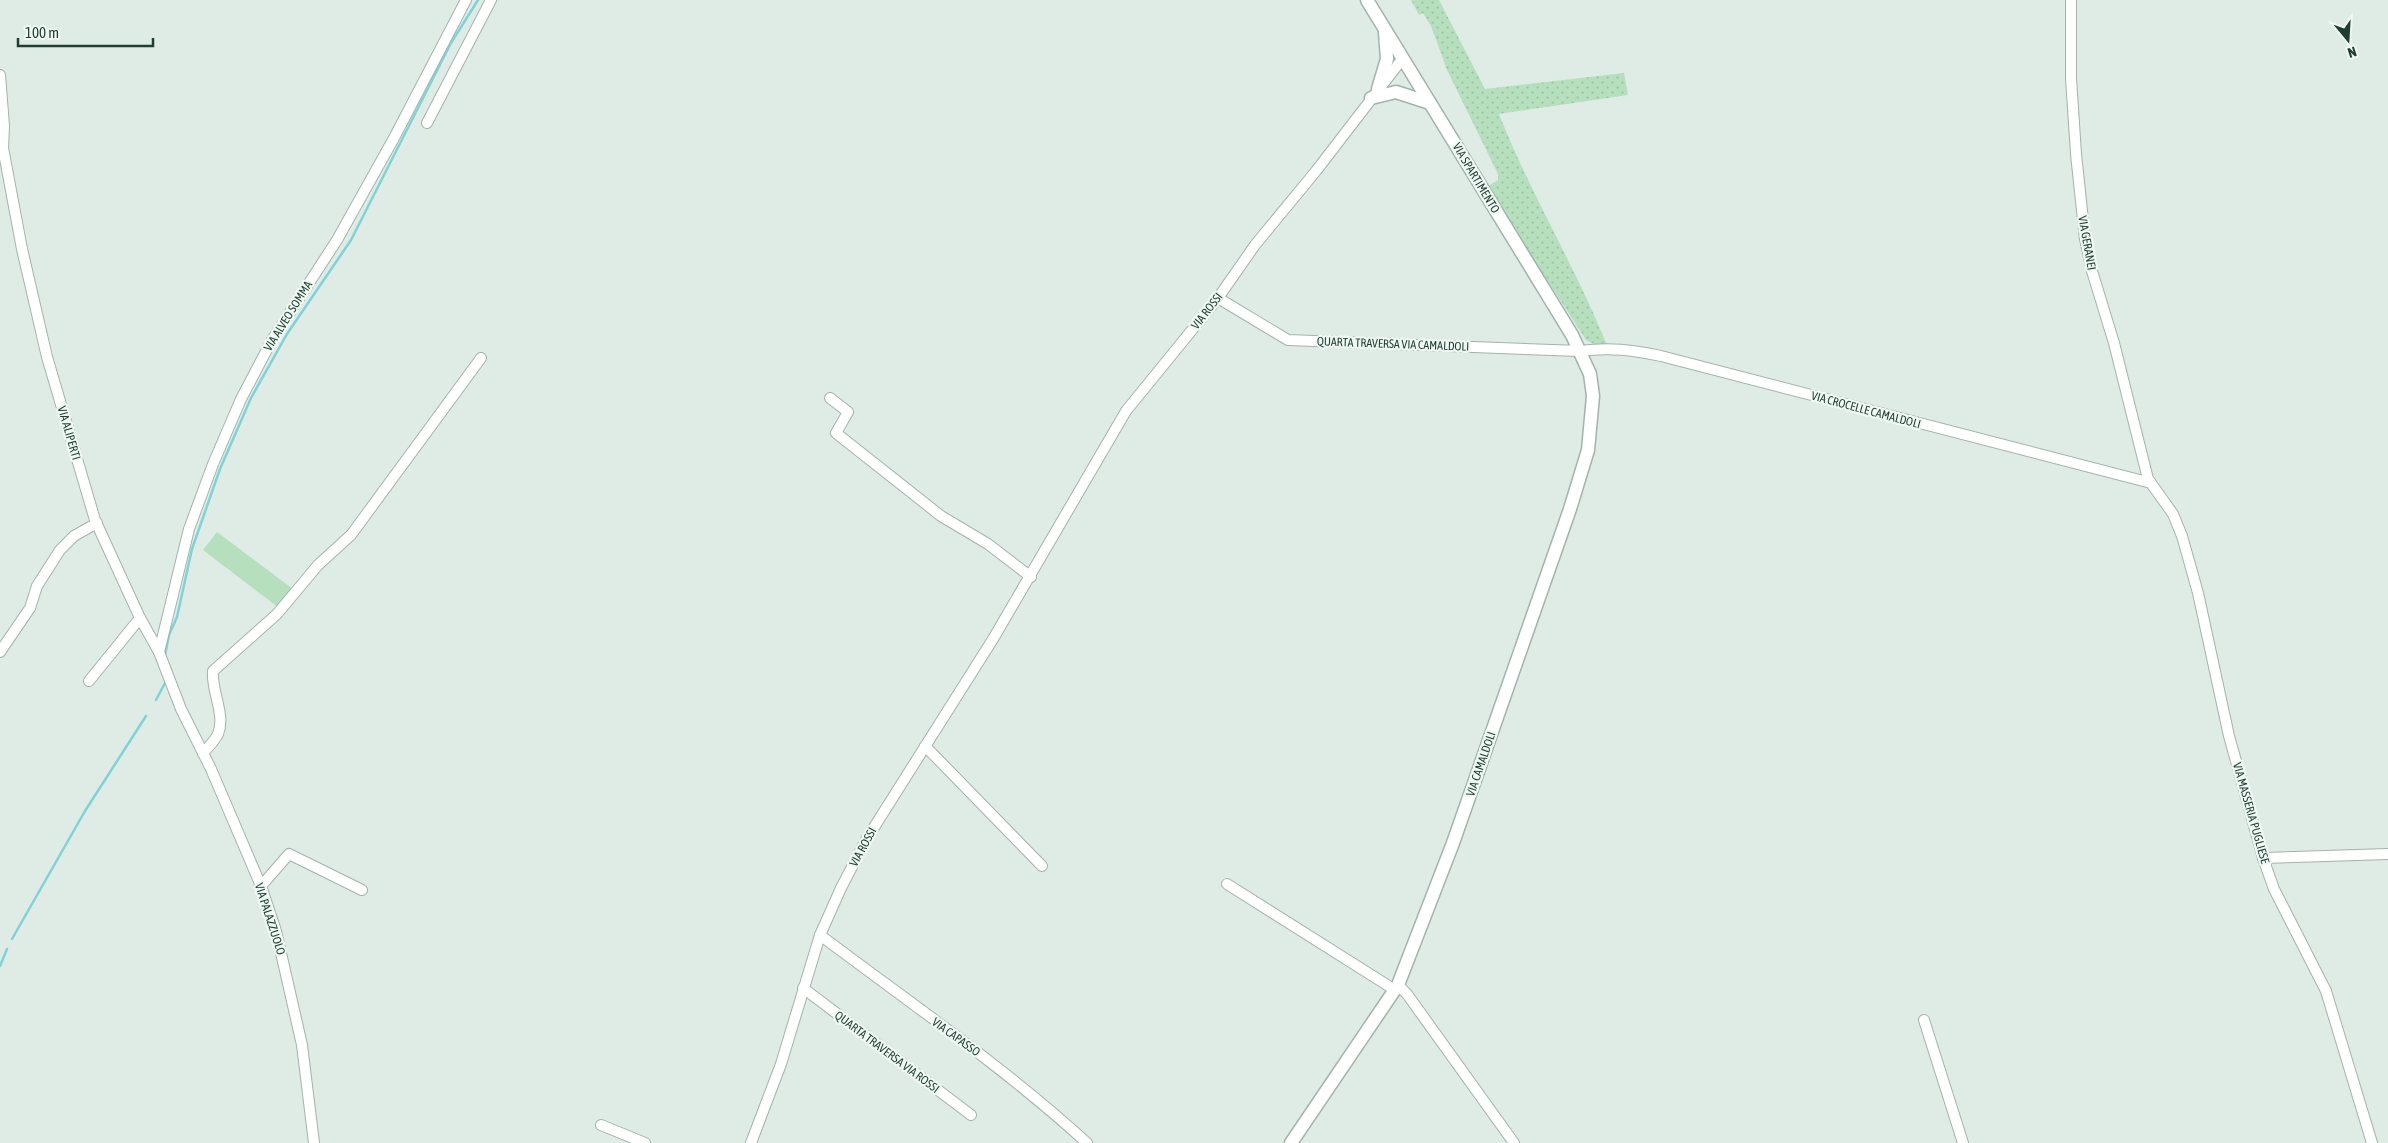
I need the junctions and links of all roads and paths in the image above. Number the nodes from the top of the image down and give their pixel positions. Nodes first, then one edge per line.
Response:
1 (466, 0) edge
2 (491, 0) edge
3 (1367, 0) edge
4 (2071, 0) edge
5 (1384, 28) junction
6 (1403, 58) junction
7 (0, 75) edge
8 (1375, 94) junction
9 (1430, 103) junction
10 (427, 123) dead end
11 (2, 146) edge
12 (1218, 298) junction
13 (1582, 354) junction
14 (481, 358) dead end
15 (830, 398) dead end
16 (2149, 481) junction
17 (96, 523) junction
18 (1031, 577) junction
19 (140, 618) junction
20 (0, 652) edge
21 (158, 652) junction
22 (89, 681) dead end
23 (181, 709) joint
24 (925, 746) junction
25 (203, 753) junction
26 (2388, 854) edge
27 (2263, 858) junction
28 (1042, 866) dead end
29 (1227, 884) dead end
30 (261, 886) junction
31 (362, 890) dead end
32 (820, 935) junction
33 (1396, 987) junction
34 (804, 988) junction
35 (1924, 1020) dead end
36 (971, 1115) dead end
37 (601, 1125) dead end
38 (314, 1143) edge
39 (645, 1143) edge
40 (751, 1143) edge
41 (1087, 1143) edge
42 (1292, 1143) edge
43 (1514, 1143) edge
44 (1962, 1143) edge
45 (2372, 1143) edge

1 - 21 street, VIA ALVEO SOMMA
2 - 10 street
3 - 5 street, VIA SPARTIMENTO
4 - 16 street, VIA GERANEI
5 - 6 street, VIA SPARTIMENTO
5 - 8 street
6 - 8 street, VIA ROSSI
6 - 9 street, VIA SPARTIMENTO
7 - 11 street, VIA ALIPERTI
8 - 9 street
8 - 12 street, VIA ROSSI
9 - 13 street, VIA SPARTIMENTO
11 - 17 street, VIA ALIPERTI
12 - 13 street, QUARTA TRAVERSA VIA CAMALDOLI
12 - 18 street, VIA ROSSI
13 - 16 street, VIA CROCELLE CAMALDOLI
13 - 33 street, VIA CAMALDOLI
14 - 25 street
15 - 18 street
16 - 27 street, VIA MASSERIA PUGLIESE
17 - 19 street, VIA ALIPERTI
17 - 20 street
18 - 24 street, VIA ROSSI
19 - 21 street, VIA ALIPERTI
19 - 22 street
21 - 23 street, VIA ALIPERTI
23 - 25 street, VIA PALAZZUOLO
24 - 28 street
24 - 32 street, VIA ROSSI
25 - 30 street, VIA PALAZZUOLO
26 - 27 street
27 - 45 street, VIA MASSERIA PUGLIESE
29 - 33 street
30 - 31 street
30 - 38 street, VIA PALAZZUOLO
32 - 34 street, VIA ROSSI
32 - 41 street, VIA CAPASSO
33 - 42 street, VIA CAMALDOLI
33 - 43 street
34 - 36 street, QUARTA TRAVERSA VIA ROSSI
34 - 40 street, VIA ROSSI
35 - 44 street
37 - 39 street

